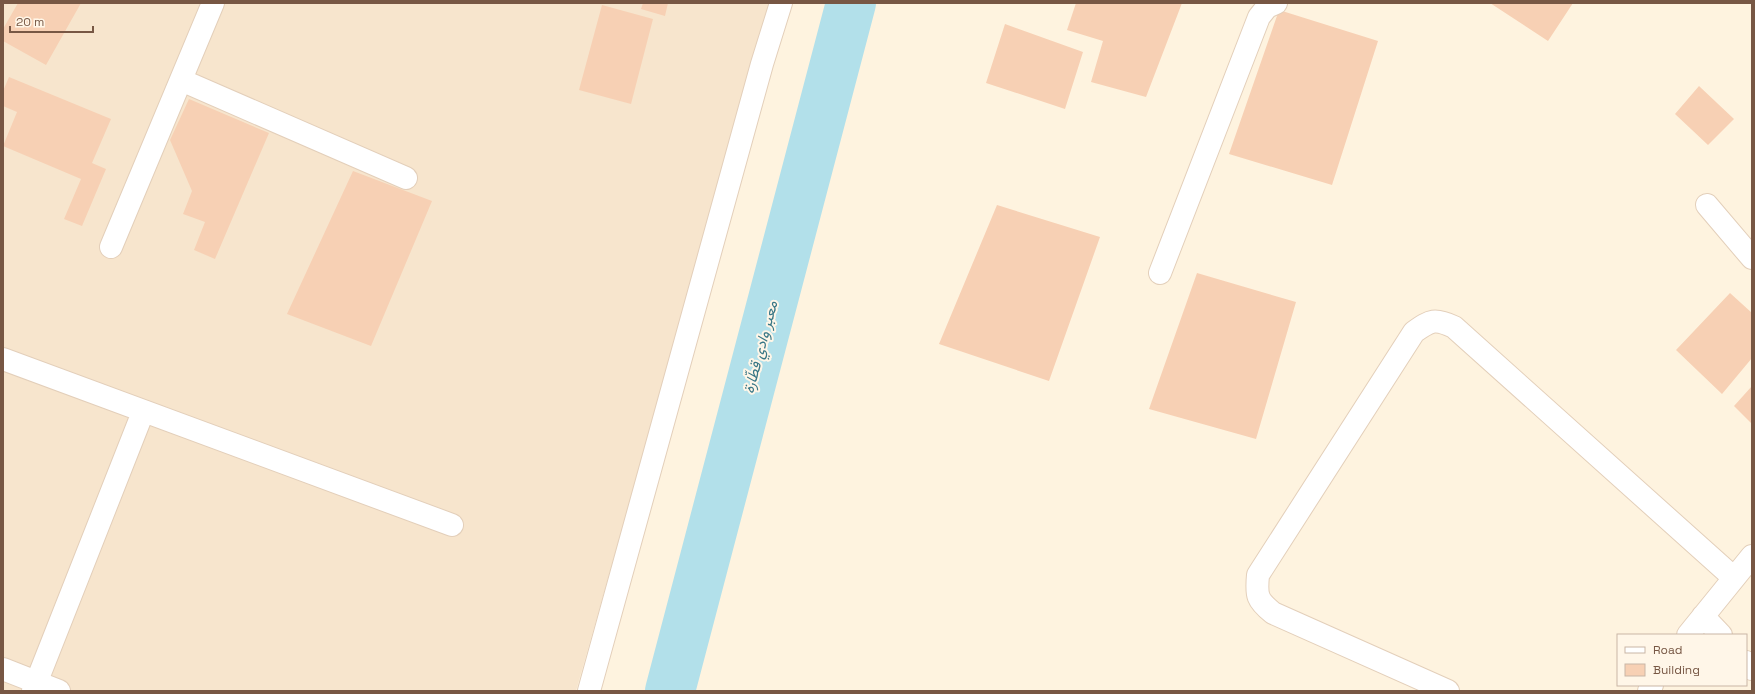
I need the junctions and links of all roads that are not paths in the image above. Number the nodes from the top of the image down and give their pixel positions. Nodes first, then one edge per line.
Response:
1 (213, 3) edge
2 (781, 3) edge
3 (1276, 3) edge
4 (181, 80) junction
5 (406, 178) dead end
6 (1707, 205) dead end
7 (111, 246) dead end
8 (1752, 258) edge
9 (1160, 272) dead end
10 (3, 359) edge
11 (142, 412) junction
12 (452, 525) dead end
13 (1752, 556) edge
14 (1734, 578) junction
15 (1703, 616) junction
16 (1689, 634) edge
17 (1719, 634) edge
18 (3, 669) edge
19 (35, 686) edge
20 (59, 691) edge
21 (588, 691) edge
22 (1448, 691) edge

1 - 4 street
2 - 21 street
3 - 9 street
4 - 5 street
4 - 7 street
6 - 8 street
10 - 11 street
11 - 12 street
11 - 19 street
13 - 14 street
14 - 15 street
14 - 22 street
15 - 16 street
15 - 17 street
18 - 19 street
19 - 20 street

